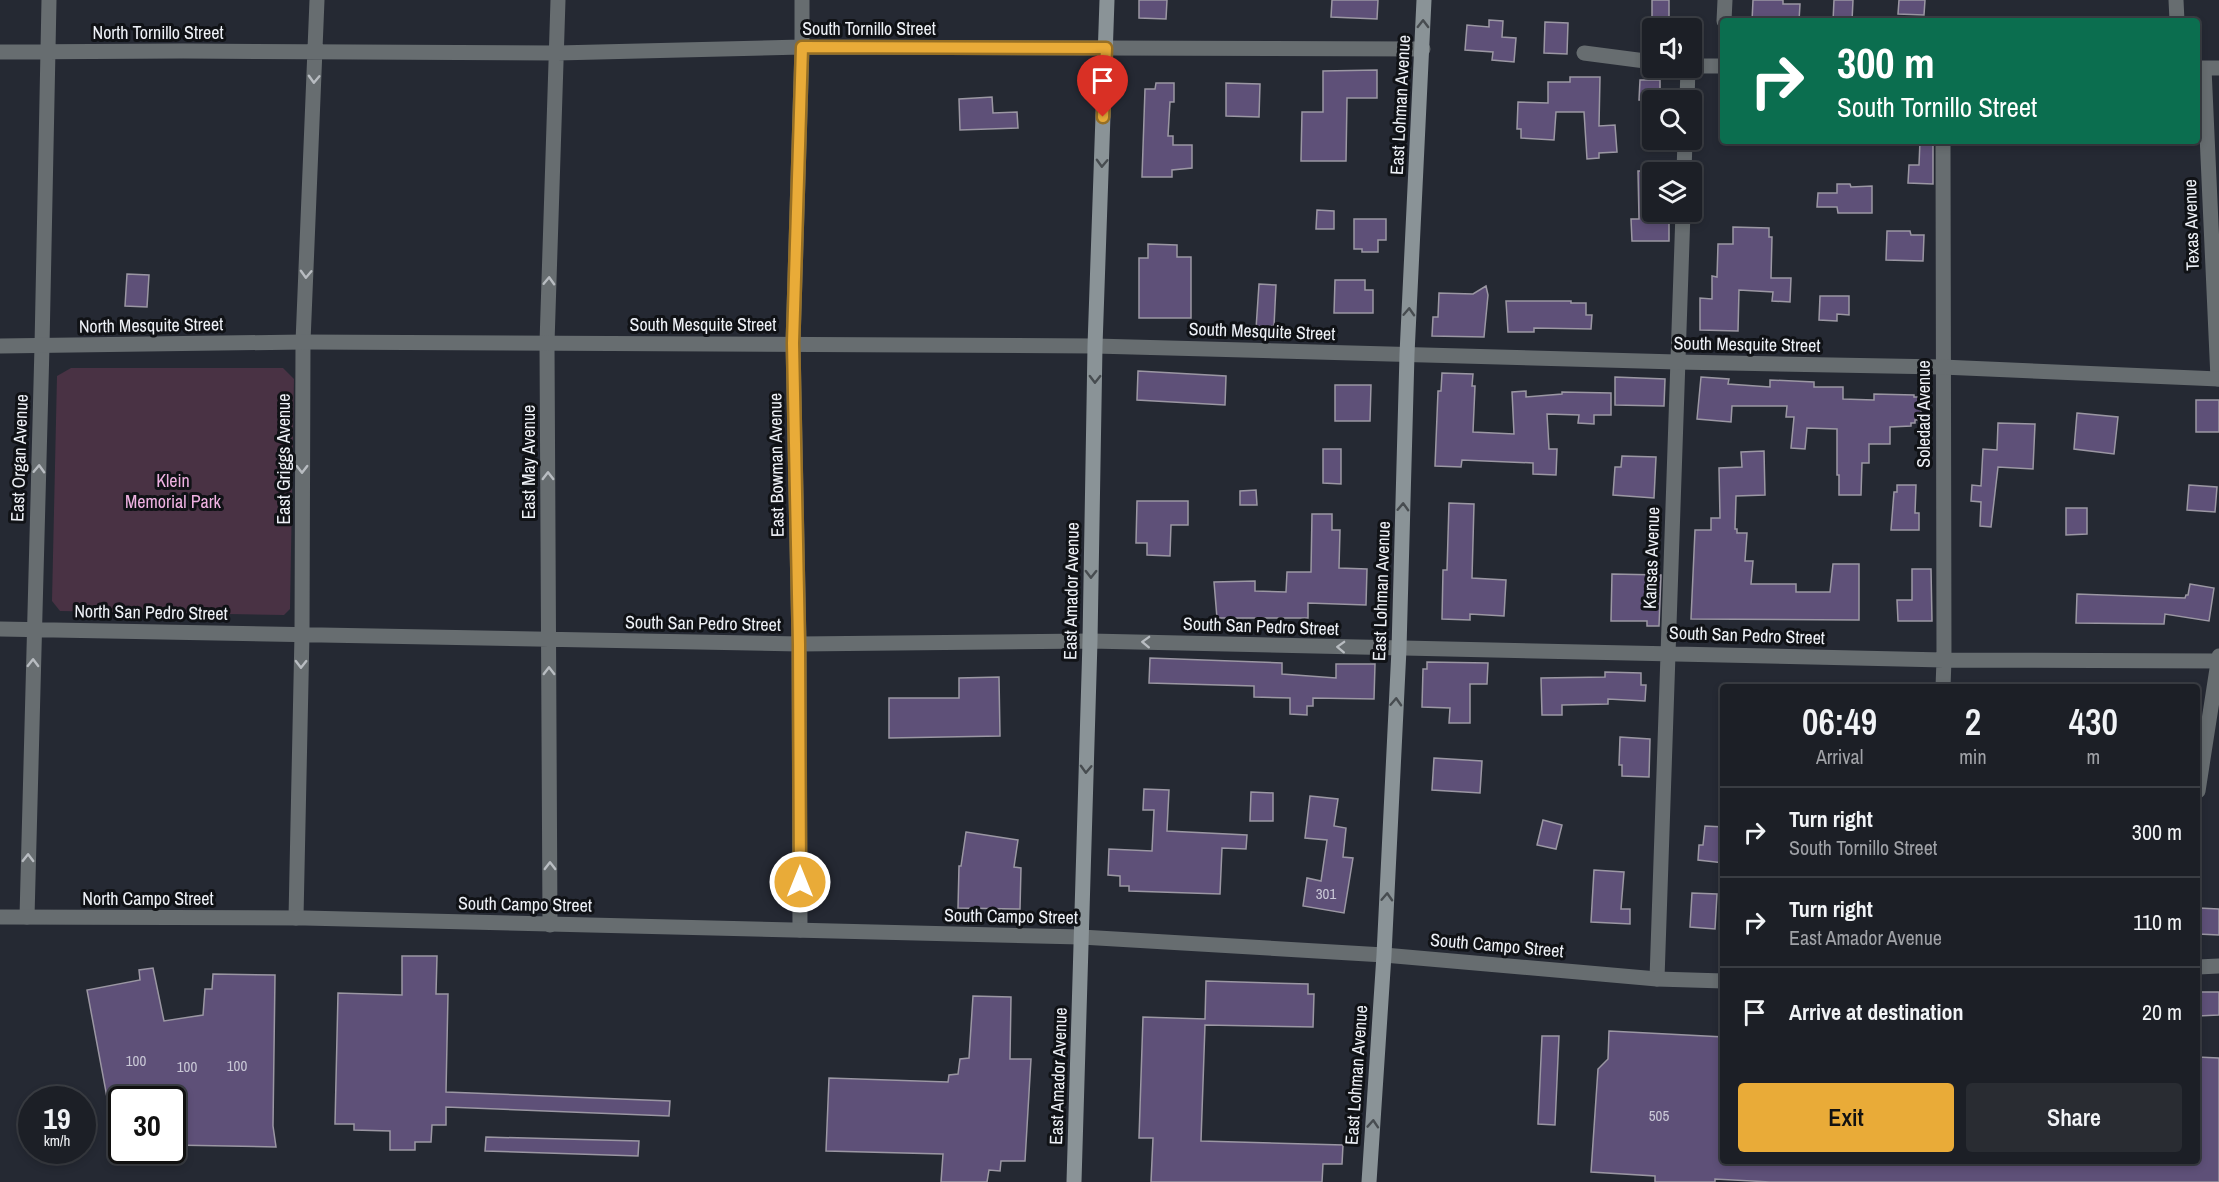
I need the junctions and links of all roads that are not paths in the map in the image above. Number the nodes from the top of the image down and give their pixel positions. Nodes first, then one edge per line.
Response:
1 (49, 0) edge
2 (317, 0) edge
3 (558, 0) edge
4 (802, 0) edge
5 (1107, 0) edge
6 (1424, 0) edge
7 (1725, 0) edge
8 (2176, 0) edge
9 (1724, 18) edge
10 (2176, 18) edge
11 (802, 47) junction
12 (1106, 48) junction
13 (1423, 49) junction
14 (0, 52) edge
15 (47, 52) junction
16 (315, 53) junction
17 (557, 53) junction
18 (1584, 53) dead end
19 (1642, 61) edge
20 (1720, 66) edge
21 (1702, 67) edge
22 (2207, 68) edge
23 (1943, 144) edge
24 (1683, 222) edge
25 (303, 342) junction
26 (547, 343) junction
27 (793, 343) junction
28 (0, 346) edge
29 (42, 346) junction
30 (1095, 346) junction
31 (1407, 354) junction
32 (1677, 362) junction
33 (1942, 367) junction
34 (2218, 379) edge
35 (0, 630) edge
36 (34, 630) junction
37 (302, 634) junction
38 (549, 640) junction
39 (1090, 640) junction
40 (799, 644) junction
41 (1399, 649) junction
42 (1668, 652) junction
43 (2219, 656) edge
44 (1944, 660) junction
45 (2219, 661) edge
46 (1943, 684) edge
47 (2200, 779) edge
48 (0, 917) edge
49 (27, 917) junction
50 (296, 918) junction
51 (550, 925) junction
52 (800, 930) junction
53 (1081, 937) junction
54 (1384, 955) junction
55 (2219, 966) edge
56 (2200, 967) edge
57 (1657, 979) junction
58 (1720, 981) edge
59 (1074, 1182) edge
60 (1369, 1182) edge

1 - 15 street, East Organ Avenue
2 - 16 street, East Griggs Avenue
3 - 17 street, East May Avenue
4 - 11 street, East Bowman Avenue
5 - 12 main road, East Amador Avenue
13 -> 6 main road, East Lohman Avenue
7 - 9 street
8 - 10 street
11 - 12 street, South Tornillo Street
11 - 17 street, South Tornillo Street
11 - 27 street, East Bowman Avenue
12 - 13 street, South Tornillo Street
12 -> 30 main road, East Amador Avenue
31 -> 13 main road, East Lohman Avenue
14 - 15 street, North Tornillo Street
15 - 16 street, North Tornillo Street
15 - 29 street, East Organ Avenue
16 - 17 street, South Tornillo Street
16 -> 25 street, East Griggs Avenue
26 -> 17 street, East May Avenue
18 - 19 street
20 - 21 street
22 - 34 street, Texas Avenue
23 - 33 street, Soledad Avenue
24 - 32 street, Kansas Avenue
25 - 26 street, South Mesquite Street
25 - 29 street, North Mesquite Street
25 -> 37 street, East Griggs Avenue
26 - 27 street, South Mesquite Street
38 -> 26 street, East May Avenue
27 - 30 street, South Mesquite Street
27 - 40 street, East Bowman Avenue
28 - 29 street, North Mesquite Street
36 -> 29 street, East Organ Avenue
30 - 31 street, South Mesquite Street
30 -> 39 main road, East Amador Avenue
31 - 32 street, South Mesquite Street
41 -> 31 main road, East Lohman Avenue
32 - 33 street, South Mesquite Street
32 - 42 street, Kansas Avenue
33 - 34 street, South Mesquite Street
33 - 44 street, Soledad Avenue
35 - 36 street, North San Pedro Street
36 - 37 street, North San Pedro Street
49 -> 36 street, East Organ Avenue
37 - 38 street, South San Pedro Street
37 -> 50 street, East Griggs Avenue
38 - 40 street, South San Pedro Street
51 -> 38 street, East May Avenue
39 - 40 street, South San Pedro Street
41 -> 39 street, South San Pedro Street
39 -> 53 main road, East Amador Avenue
40 - 52 street, East Bowman Avenue
41 - 42 street, South San Pedro Street
54 -> 41 main road, East Lohman Avenue
42 - 44 street, South San Pedro Street
42 - 57 street, Kansas Avenue
43 - 45 street
44 - 45 street, South San Pedro Street
44 - 46 street, Soledad Avenue
45 - 47 street
48 - 49 street, North Campo Street
49 - 50 street, North Campo Street
50 - 51 street, South Campo Street
51 - 52 street, South Campo Street
52 - 53 street, South Campo Street
53 - 54 street, South Campo Street
53 - 59 main road, East Amador Avenue
54 - 57 street, South Campo Street
60 -> 54 main road, East Lohman Avenue
55 - 56 street
57 - 58 street, South Campo Street

